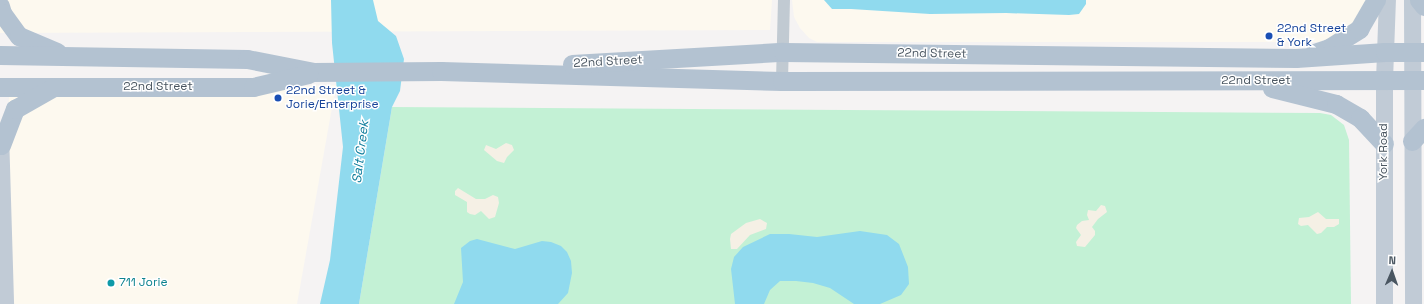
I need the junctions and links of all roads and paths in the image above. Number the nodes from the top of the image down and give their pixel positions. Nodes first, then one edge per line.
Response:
1 (784, 0) edge
2 (1376, 0) edge
3 (1387, 0) edge
4 (1412, 0) edge
5 (1419, 0) edge
6 (0, 6) edge
7 (1424, 6) edge
8 (783, 52) junction
9 (1385, 52) junction
10 (1418, 52) edge
11 (0, 55) edge
12 (66, 56) junction
13 (1296, 58) junction
14 (441, 71) junction
15 (313, 72) junction
16 (1384, 80) junction
17 (1418, 80) edge
18 (782, 81) junction
19 (1245, 81) junction
20 (0, 87) edge
21 (52, 87) junction
22 (1418, 135) edge
23 (1, 136) edge
24 (1384, 144) junction
25 (5, 304) edge
26 (1384, 304) edge
27 (1413, 304) edge

1 - 8 street
2 - 13 main road
3 - 9 main road, York Road
4 - 10 main road
5 - 7 main road
6 - 12 main road
8 - 13 main road, 22nd Street
8 - 14 main road, 22nd Street
8 - 18 street
9 - 10 main road, 22nd Street
9 - 13 main road, 22nd Street
9 - 16 main road, York Road
10 - 17 main road
11 - 12 main road, 22nd Street
12 - 15 main road, 22nd Street
14 - 15 main road, 22nd Street
14 - 18 main road, 22nd Street
15 - 21 main road, 22nd Street
16 - 17 main road, 22nd Street
16 - 19 main road, 22nd Street
16 - 24 main road, York Road
17 - 22 main road
18 - 19 main road, 22nd Street
19 - 24 main road
20 - 21 main road, 22nd Street
21 - 23 main road
22 - 27 main road
23 - 25 main road
24 - 26 main road, York Road

